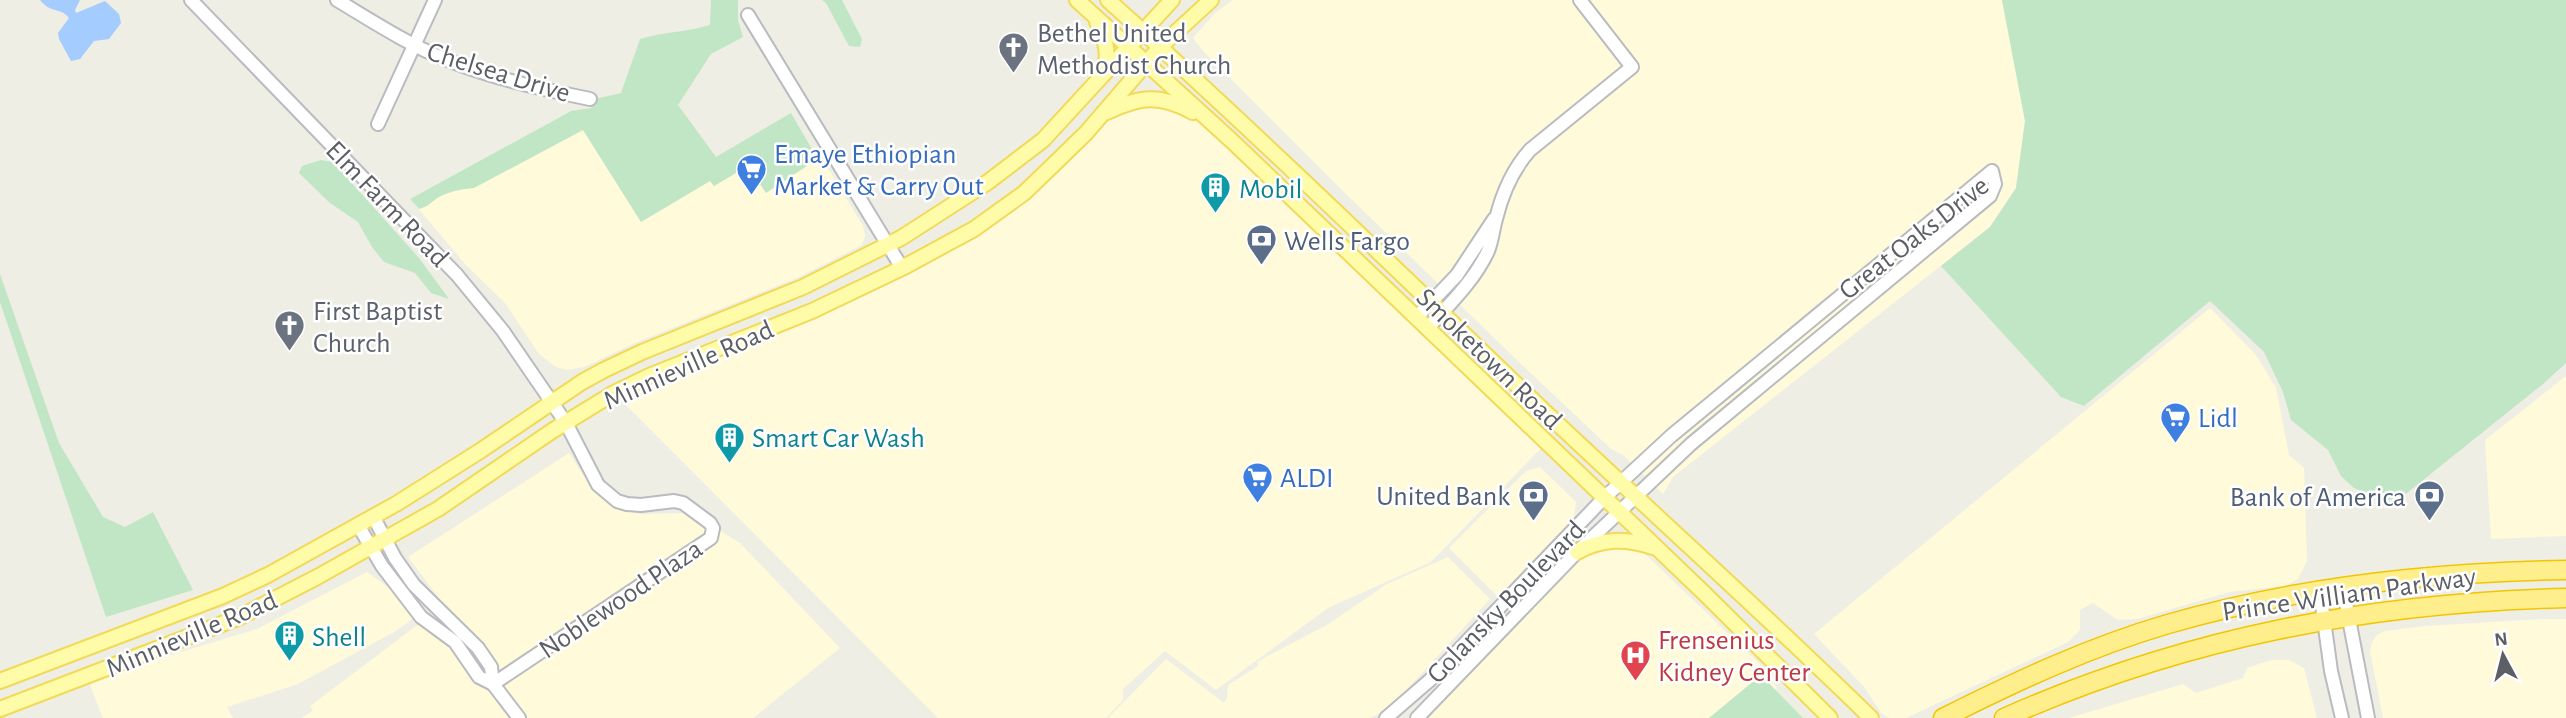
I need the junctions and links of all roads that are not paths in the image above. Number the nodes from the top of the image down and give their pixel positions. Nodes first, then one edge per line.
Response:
1 (191, 0) edge
2 (337, 0) edge
3 (435, 0) edge
4 (1077, 0) edge
5 (1108, 0) edge
6 (1172, 0) edge
7 (1211, 0) edge
8 (1580, 0) edge
9 (748, 15) dead end
10 (1094, 15) junction
11 (1142, 31) junction
12 (414, 45) junction
13 (1129, 46) junction
14 (1160, 47) junction
15 (1147, 62) junction
16 (1102, 75) junction
17 (590, 99) dead end
18 (1102, 114) junction
19 (1210, 121) junction
20 (378, 124) dead end
21 (887, 245) junction
22 (902, 268) junction
23 (1437, 307) junction
24 (1422, 323) junction
25 (551, 402) junction
26 (566, 423) junction
27 (1621, 482) junction
28 (1636, 496) junction
29 (1604, 498) junction
30 (1619, 512) junction
31 (373, 516) junction
32 (358, 525) junction
33 (386, 538) junction
34 (371, 546) junction
35 (1657, 548) junction
36 (1577, 552) junction
37 (2566, 570) edge
38 (2343, 588) junction
39 (2320, 591) junction
40 (2566, 598) edge
41 (2348, 615) junction
42 (2324, 620) junction
43 (0, 681) edge
44 (493, 684) junction
45 (0, 709) edge
46 (519, 718) edge
47 (1386, 718) edge
48 (1417, 718) edge
49 (1830, 718) edge
50 (1871, 718) edge
51 (1943, 718) edge
52 (2004, 718) edge
53 (2342, 718) edge
54 (2368, 718) edge

1 - 25 street, Elm Farm Road
2 - 12 street, Chelsea Drive
3 - 12 street
4 - 10 main road, Smoketown Road
5 - 11 main road, Smoketown Road
6 - 11 main road, Minnieville Road
7 - 14 main road, Minnieville Road
8 - 23 street
9 - 21 street
10 - 13 main road, Smoketown Road
10 - 16 main road
11 - 13 main road, Minnieville Road
11 - 14 main road, Smoketown Road
12 - 17 street, Chelsea Drive
12 - 20 street
13 - 15 main road, Smoketown Road
13 - 16 main road, Minnieville Road
14 - 15 main road, Minnieville Road
14 - 23 main road, Smoketown Road
15 - 18 main road, Minnieville Road
15 - 19 main road, Smoketown Road
16 - 21 main road, Minnieville Road
18 - 19 main road
18 - 22 main road, Minnieville Road
19 - 24 main road, Smoketown Road
21 - 22 street
21 - 25 main road, Minnieville Road
22 - 26 main road, Minnieville Road
23 - 24 street
23 - 27 main road, Smoketown Road
24 - 29 main road, Smoketown Road
25 - 26 street, Elm Farm Road
25 - 31 main road, Minnieville Road
26 - 33 main road, Minnieville Road
26 - 44 street, Noblewood Plaza
27 - 28 main road, Smoketown Road
27 - 28 street, Great Oaks Drive
27 - 29 street, Golansky Boulevard
28 - 30 street, Golansky Boulevard
28 - 50 main road, Smoketown Road
29 - 30 main road, Smoketown Road
29 - 47 street, Golansky Boulevard
30 - 35 main road, Smoketown Road
30 - 36 street, Golansky Boulevard
31 - 32 main road, Minnieville Road
31 - 33 street
32 - 34 street
32 - 43 main road, Minnieville Road
33 - 34 main road, Minnieville Road
33 - 44 street
34 - 44 street
34 - 45 main road, Minnieville Road
35 - 36 main road
35 - 49 main road, Smoketown Road
36 - 48 street, Golansky Boulevard
37 - 38 highway, Prince William Parkway
38 - 39 highway, Prince William Parkway
38 - 41 street
39 - 42 street
39 - 51 highway, Prince William Parkway
40 - 41 highway, Prince William Parkway
41 - 42 highway, Prince William Parkway
41 - 54 street
42 - 52 highway, Prince William Parkway
42 - 53 street
44 - 46 street

